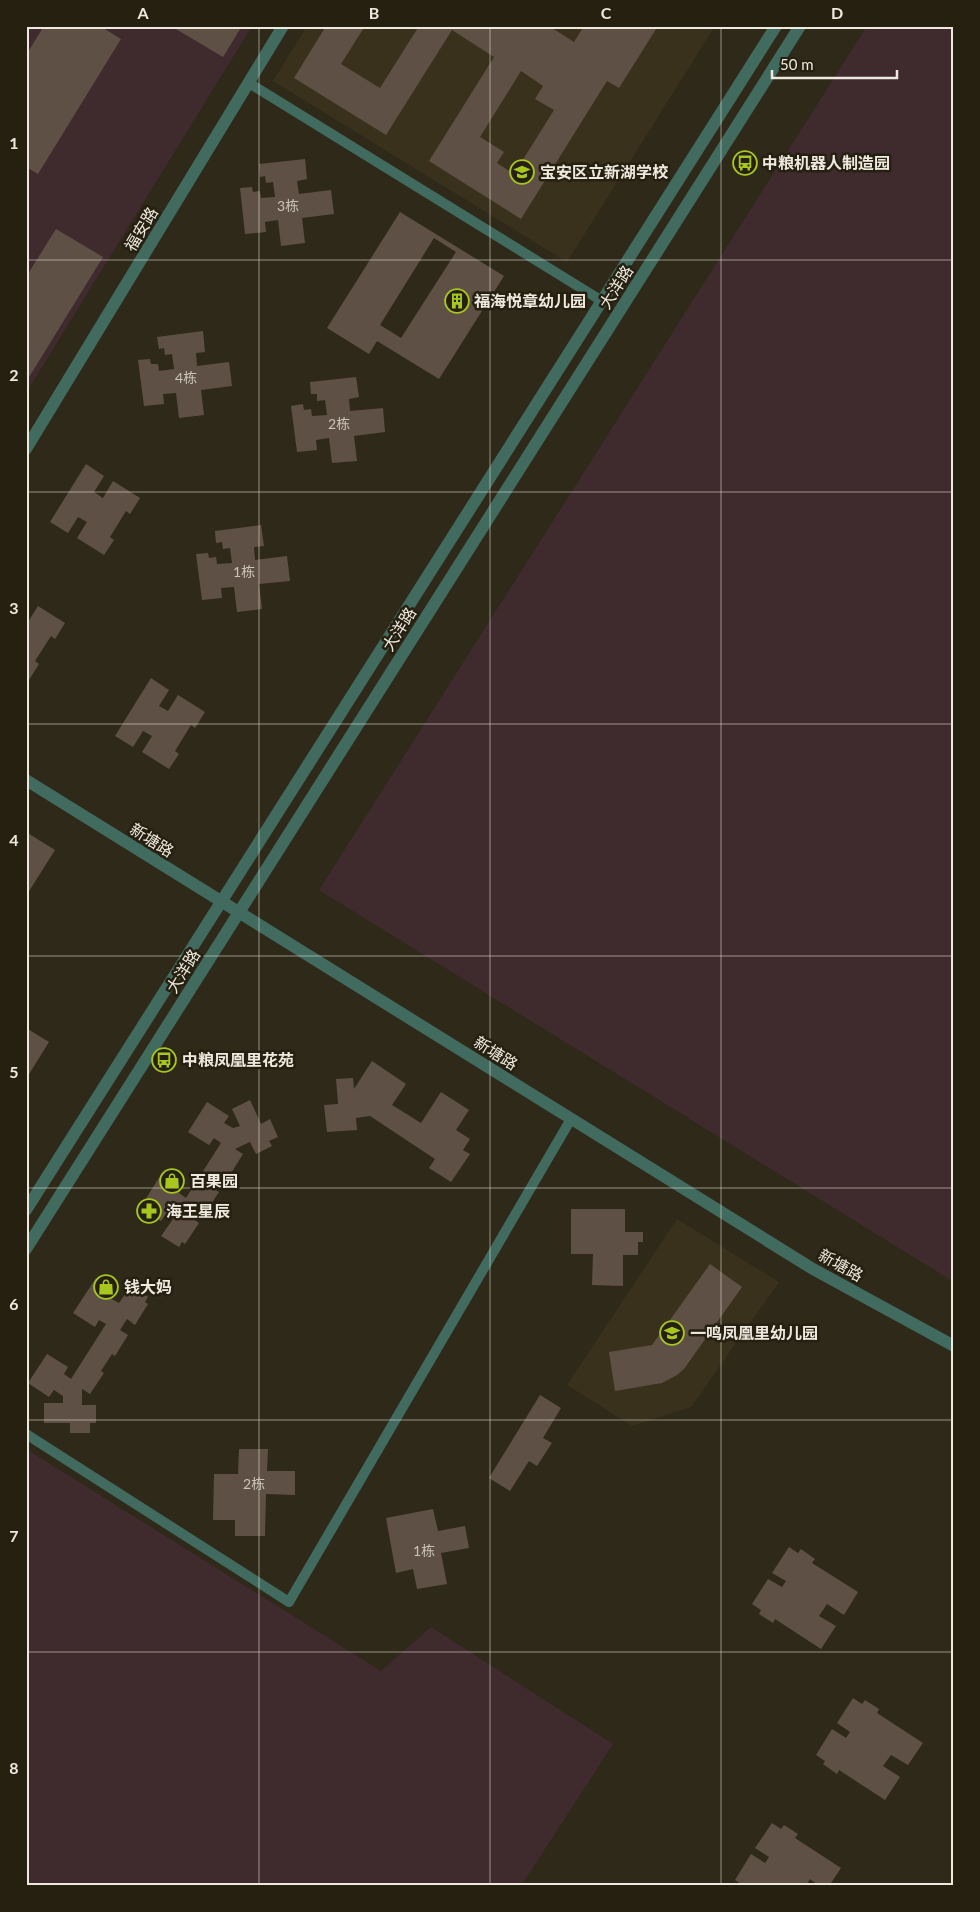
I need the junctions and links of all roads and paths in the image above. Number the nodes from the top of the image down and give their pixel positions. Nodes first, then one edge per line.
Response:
1 (283, 26) edge
2 (776, 26) edge
3 (800, 26) edge
4 (249, 83) junction
5 (602, 301) junction
6 (26, 449) edge
7 (26, 780) edge
8 (222, 902) junction
9 (239, 913) junction
10 (571, 1119) junction
11 (26, 1210) edge
12 (26, 1249) edge
13 (954, 1346) edge
14 (26, 1434) edge

1 - 4 street, 福安路
2 - 5 street, 大洋路
3 - 9 street, 大洋路
4 - 5 lane
4 - 6 street, 福安路
5 - 8 street, 大洋路
7 - 8 street, 新塘路
8 - 9 street, 新塘路
8 - 11 street, 大洋路
9 - 10 street, 新塘路
9 - 12 street, 大洋路
10 - 13 street, 新塘路
10 - 14 lane

